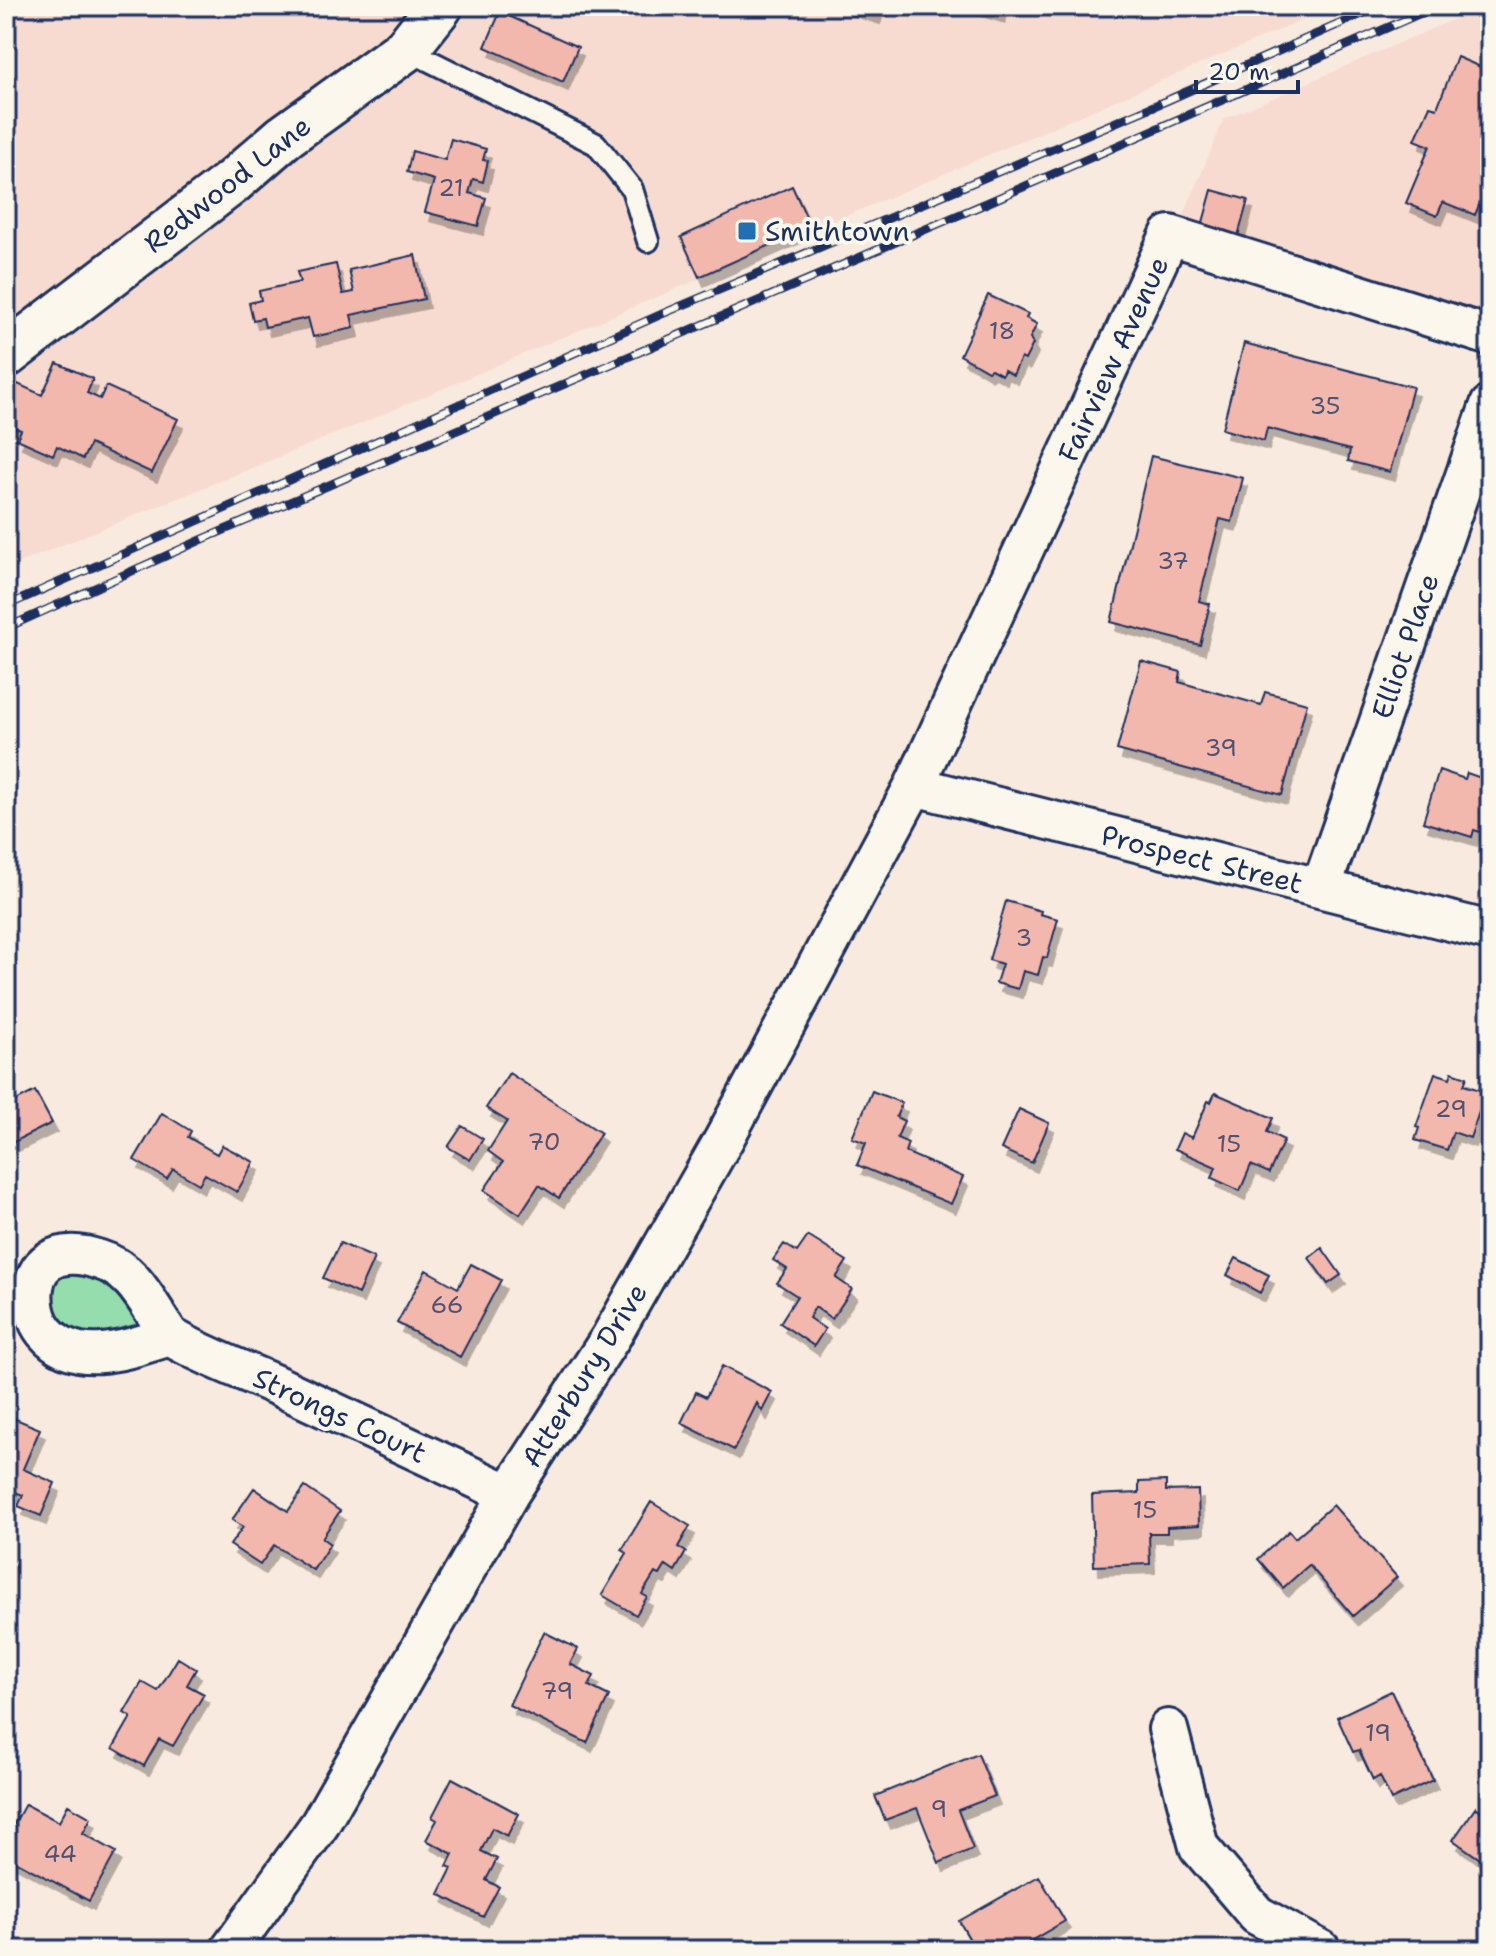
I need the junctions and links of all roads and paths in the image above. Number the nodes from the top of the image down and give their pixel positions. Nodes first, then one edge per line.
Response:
1 (440, 6) edge
2 (406, 49) junction
3 (648, 241) dead end
4 (1490, 336) edge
5 (6, 355) edge
6 (1490, 405) edge
7 (914, 786) junction
8 (1321, 888) junction
9 (1490, 931) edge
10 (170, 1336) dead end
11 (509, 1494) junction
12 (1168, 1729) dead end
13 (230, 1950) edge
14 (1321, 1950) edge

1 - 2 street, Redwood Lane
2 - 3 lane
2 - 5 street, Redwood Lane
4 - 7 street, Fairview Avenue
6 - 8 street, Elliot Place
7 - 8 street, Prospect Street
7 - 11 street, Atterbury Drive
8 - 9 street, Prospect Street
10 - 11 street, Strongs Court
11 - 13 street, Atterbury Drive
12 - 14 street

